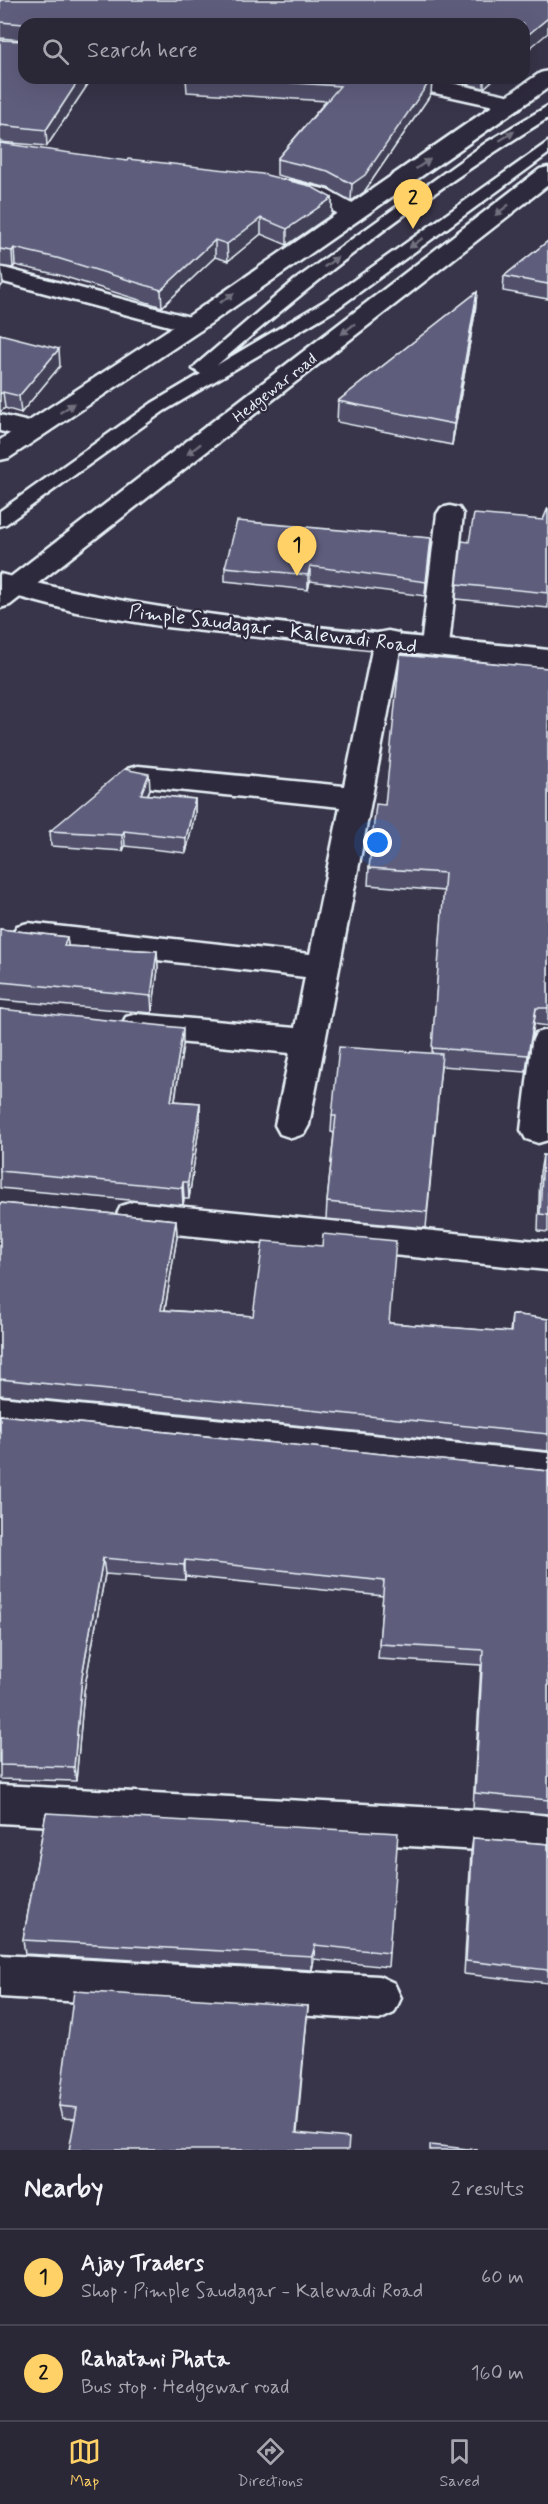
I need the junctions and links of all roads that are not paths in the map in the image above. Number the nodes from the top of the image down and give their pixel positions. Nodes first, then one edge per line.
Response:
1 (548, 78) edge
2 (425, 84) edge
3 (512, 103) junction
4 (548, 111) edge
5 (548, 147) edge
6 (548, 174) edge
7 (267, 182) edge
8 (351, 213) junction
9 (0, 274) edge
10 (192, 325) junction
11 (158, 407) junction
12 (0, 423) edge
13 (32, 431) junction
14 (0, 452) edge
15 (450, 514) dead end
16 (0, 520) edge
17 (5, 590) edge
18 (388, 640) junction
19 (435, 646) junction
20 (548, 659) edge
21 (138, 776) edge
22 (357, 798) junction
23 (28, 934) edge
24 (324, 967) junction
25 (107, 1024) edge
26 (309, 1042) junction
27 (548, 1042) edge
28 (292, 1125) dead end
29 (538, 1130) dead end
30 (107, 1214) edge
31 (548, 1256) edge
32 (0, 1413) edge
33 (548, 1469) edge
34 (0, 1804) edge
35 (548, 1836) edge
36 (0, 1976) edge
37 (379, 1998) dead end

1 - 3 street
2 - 3 street
8 -> 3 street
11 -> 4 lane
5 -> 11 lane
6 -> 17 street, Hedgewar road
7 - 8 street
10 -> 8 street
9 - 10 street
13 -> 10 street
11 - 16 lane
12 - 13 street
13 - 14 street
15 - 19 street
17 - 18 street, Pimple Saudagar - Kalewadi Road
18 - 19 street, Pimple Saudagar - Kalewadi Road
18 - 22 street
19 - 20 street, Pimple Saudagar - Kalewadi Road
21 - 22 street
22 - 24 street
23 - 24 street
24 - 26 street
25 - 26 street
26 - 28 street
27 - 29 street
30 - 31 street
32 - 33 street
34 - 35 street
36 - 37 street

